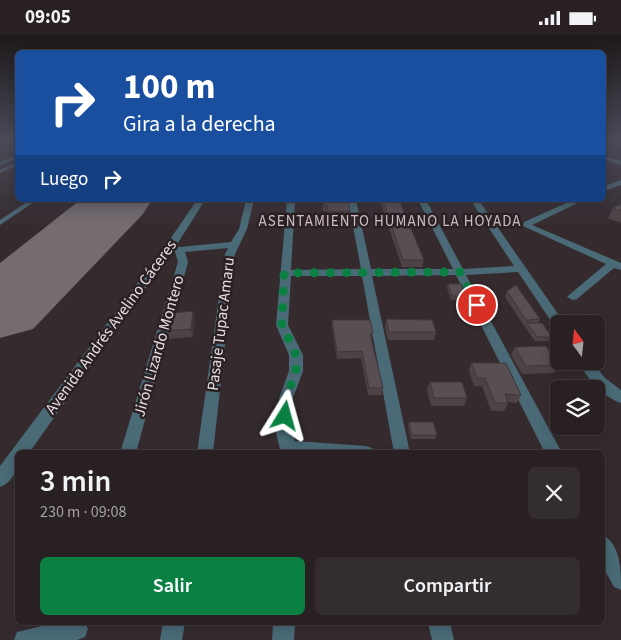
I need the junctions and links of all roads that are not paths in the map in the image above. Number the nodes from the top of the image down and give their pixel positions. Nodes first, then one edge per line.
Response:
1 (606, 180) edge
2 (619, 183) edge
3 (606, 188) edge
4 (31, 202) edge
5 (200, 202) edge
6 (250, 202) edge
7 (291, 202) edge
8 (352, 202) edge
9 (423, 202) edge
10 (576, 202) edge
11 (477, 204) dead end
12 (0, 223) edge
13 (233, 245) junction
14 (175, 248) junction
15 (617, 266) edge
16 (523, 269) junction
17 (367, 272) junction
18 (460, 272) junction
19 (284, 273) junction
20 (573, 297) dead end
21 (553, 315) edge
22 (590, 370) edge
23 (621, 397) edge
24 (21, 450) edge
25 (129, 450) edge
26 (205, 450) edge
27 (289, 450) edge
28 (401, 450) edge
29 (552, 450) edge
30 (15, 458) edge
31 (0, 479) edge
32 (605, 550) edge
33 (621, 579) edge
34 (174, 625) edge
35 (284, 625) edge
36 (439, 625) edge
37 (76, 631) edge
38 (25, 640) edge
39 (171, 640) edge
40 (283, 640) edge
41 (442, 640) edge

1 - 2 street
2 - 3 street
4 - 12 lane
5 - 14 street, Avenida Andrés Avelino Cáceres
6 - 13 street, Pasaje Tupac Amaru
7 - 19 street
8 - 17 street
9 - 18 street
10 - 15 street
11 - 16 street
13 - 14 street
13 - 26 street, Pasaje Tupac Amaru
14 - 24 street, Avenida Andrés Avelino Cáceres
14 - 25 street, Jirón Lizardo Montero
15 - 20 street
16 - 18 street
16 - 21 street
17 - 18 street
17 - 19 street
17 - 28 street
18 - 29 street
19 - 27 street
22 - 23 street
30 - 31 street, Avenida Andrés Avelino Cáceres
32 - 33 street
34 - 39 street
35 - 40 street
36 - 41 street
37 - 38 street

